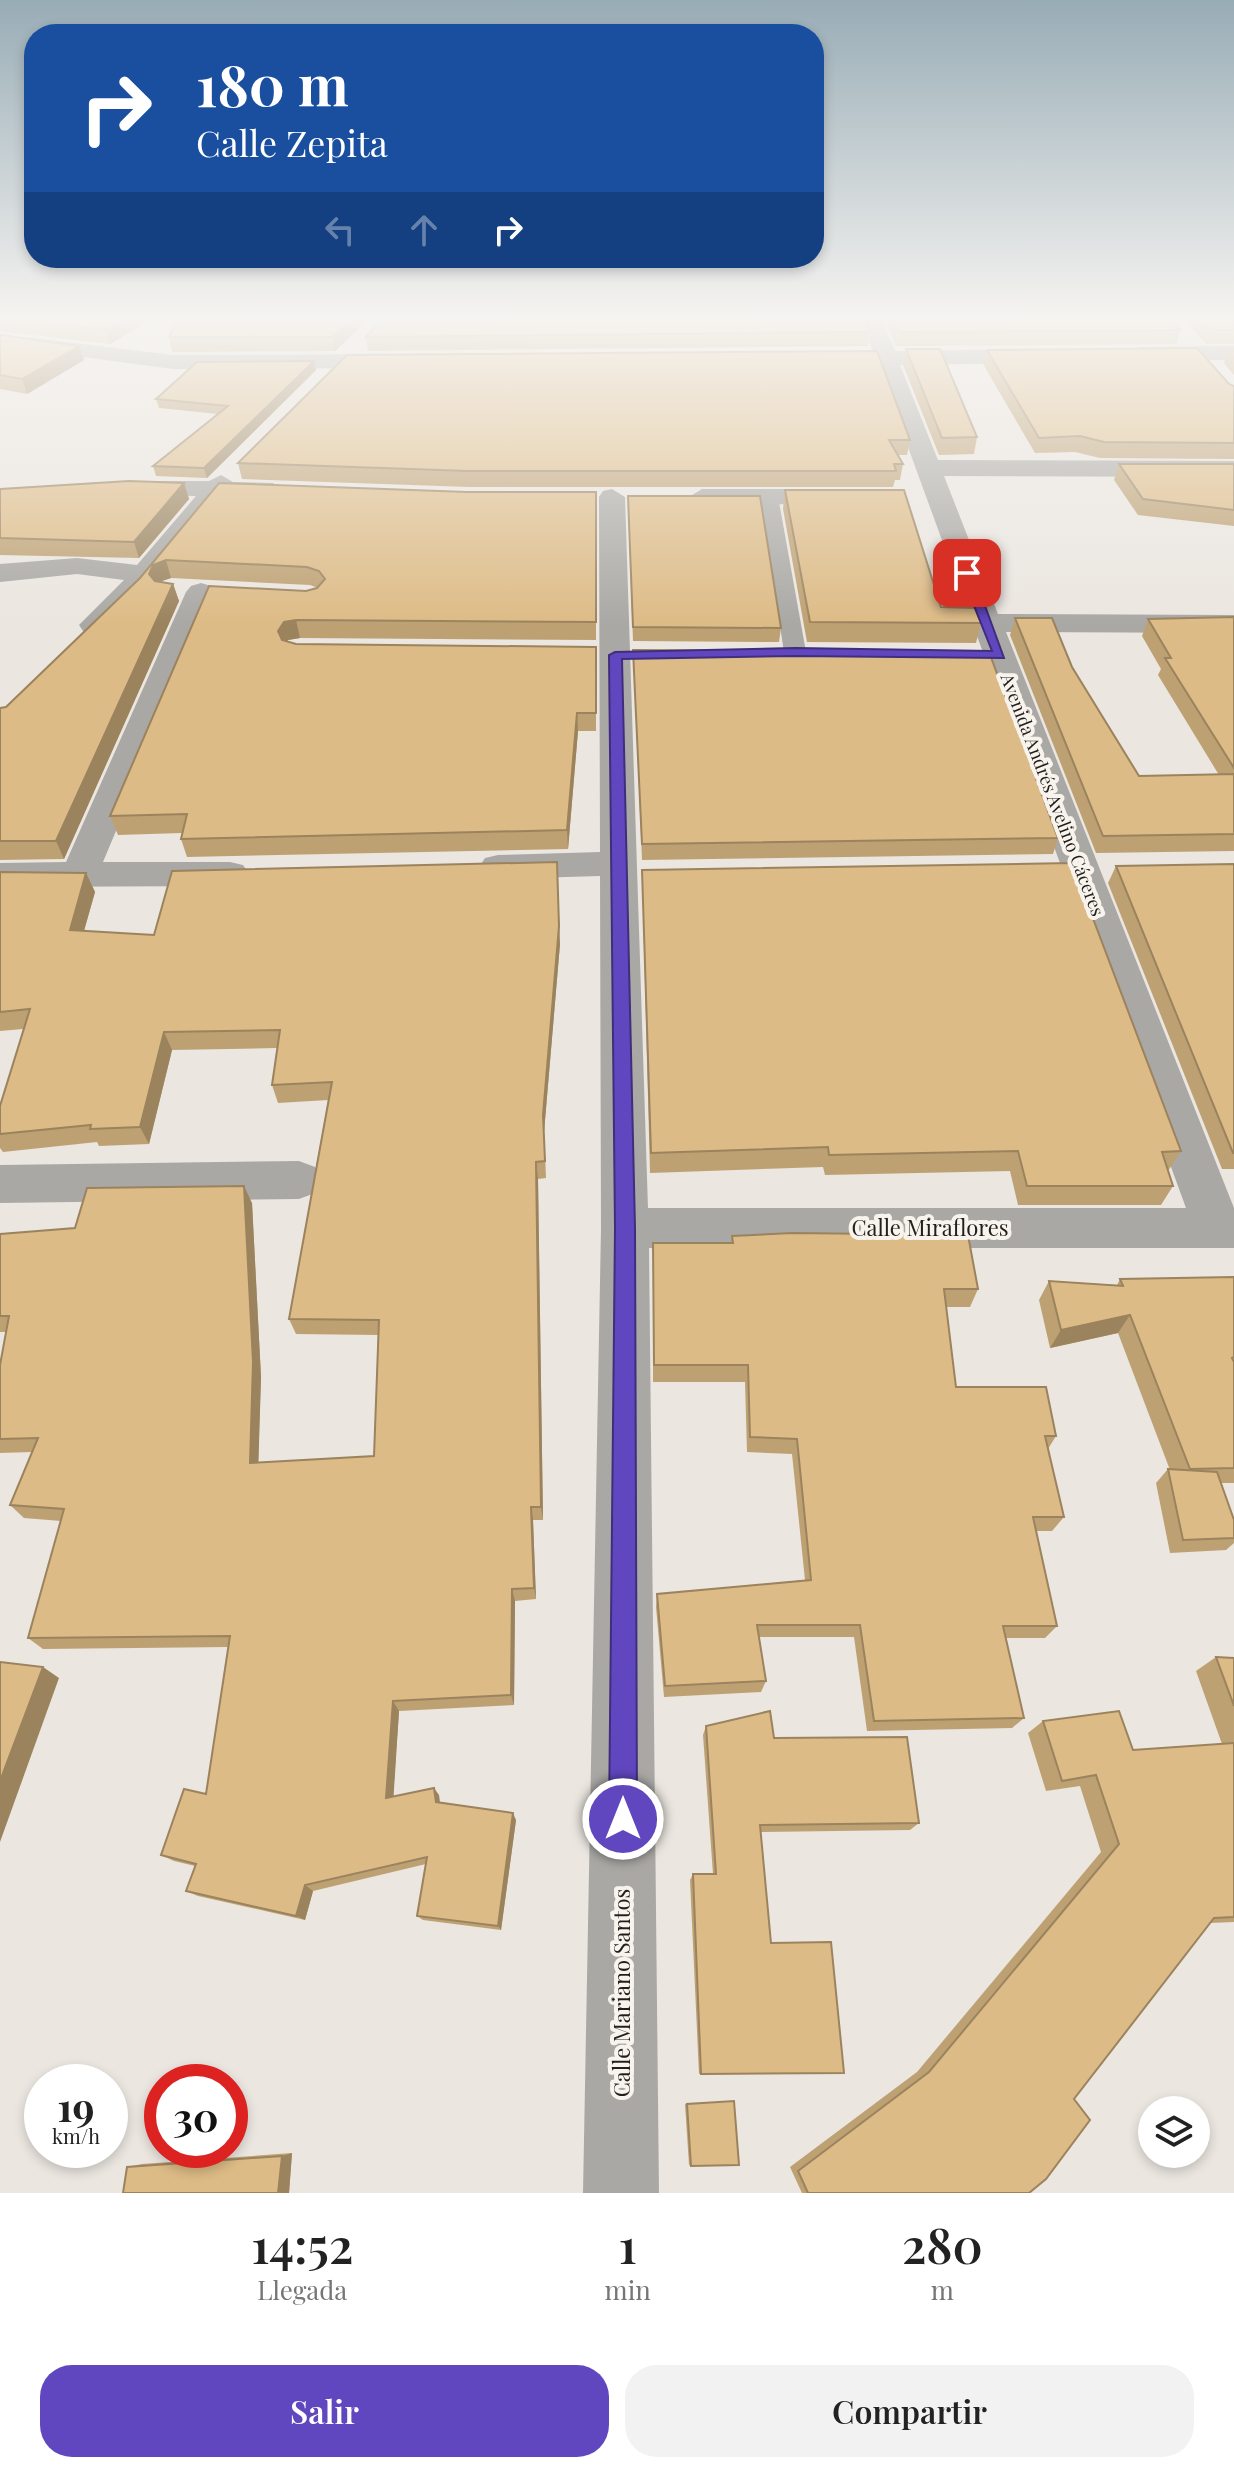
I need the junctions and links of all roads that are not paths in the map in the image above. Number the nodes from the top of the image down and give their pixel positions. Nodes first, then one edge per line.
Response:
1 (905, 420) edge
2 (235, 467) dead end
3 (1234, 469) edge
4 (105, 487) edge
5 (925, 488) junction
6 (216, 489) junction
7 (295, 492) edge
8 (769, 496) junction
9 (612, 497) dead end
10 (675, 497) edge
11 (878, 497) edge
12 (0, 573) edge
13 (137, 581) junction
14 (985, 623) junction
15 (1234, 624) edge
16 (77, 641) edge
17 (780, 652) joint
18 (826, 652) edge
19 (464, 868) edge
20 (630, 871) junction
21 (262, 874) edge
22 (0, 875) edge
23 (78, 877) junction
24 (299, 1180) dead end
25 (0, 1184) edge
26 (625, 1228) junction
27 (1226, 1228) edge
28 (621, 2193) edge

1 - 5 street, Avenida Andrés Avelino Cáceres
2 - 6 street
3 - 5 street
4 - 6 street
5 - 14 street, Avenida Andrés Avelino Cáceres
6 - 7 street
6 - 13 street
8 - 10 street
8 - 11 street
8 - 17 lane
9 - 20 street, Calle Mariano Santos
12 - 13 street
13 - 16 street
13 - 23 street
14 - 15 street
14 - 27 street, Avenida Andrés Avelino Cáceres
17 - 18 street
19 - 20 street
20 - 26 street, Calle Mariano Santos
21 - 23 street
22 - 23 street
24 - 25 street
26 - 27 street, Calle Miraflores
26 - 28 street, Calle Mariano Santos

